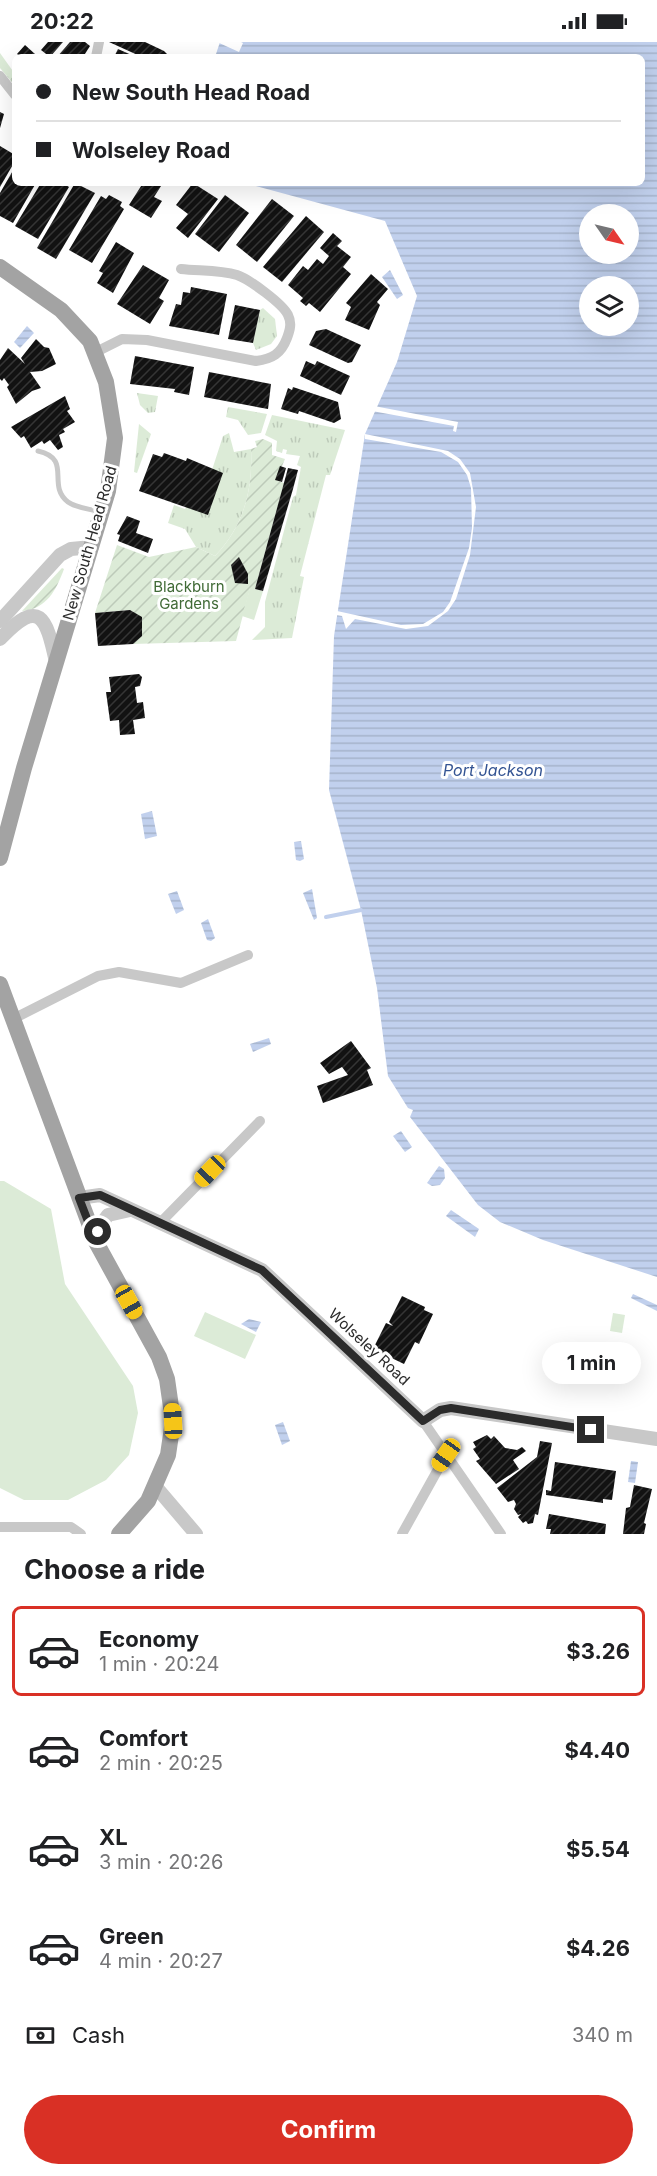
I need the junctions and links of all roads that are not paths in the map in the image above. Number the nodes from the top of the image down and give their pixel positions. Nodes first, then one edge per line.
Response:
1 (0, 76) edge
2 (12, 91) edge
3 (0, 267) edge
4 (181, 269) dead end
5 (96, 352) junction
6 (38, 451) dead end
7 (102, 513) junction
8 (92, 547) junction
9 (0, 621) edge
10 (0, 639) edge
11 (56, 662) junction
12 (0, 858) edge
13 (248, 955) dead end
14 (0, 984) edge
15 (13, 1019) junction
16 (260, 1121) dead end
17 (79, 1198) junction
18 (132, 1210) junction
19 (161, 1222) junction
20 (96, 1242) junction
21 (423, 1421) junction
22 (657, 1439) edge
23 (446, 1455) junction
24 (156, 1487) junction
25 (0, 1527) edge
26 (81, 1534) edge
27 (119, 1534) edge
28 (196, 1534) edge
29 (402, 1534) edge
30 (501, 1534) edge

1 - 2 street
3 - 5 main road, New South Head Road
4 - 5 street
5 - 7 main road, New South Head Road
6 - 7 lane
7 - 8 main road, New South Head Road
8 - 9 street
8 - 11 main road, New South Head Road
10 - 11 street
11 - 12 main road, New South Head Road
13 - 15 street
14 - 15 main road
15 - 17 main road
16 - 19 street
17 - 18 street, Wolseley Road
17 - 20 main road
18 - 19 street, Wolseley Road
18 - 20 street
19 - 21 street, Wolseley Road
20 - 24 main road
21 - 22 street
21 - 23 street
23 - 29 street
23 - 30 street
24 - 27 main road
24 - 28 street
25 - 26 street

